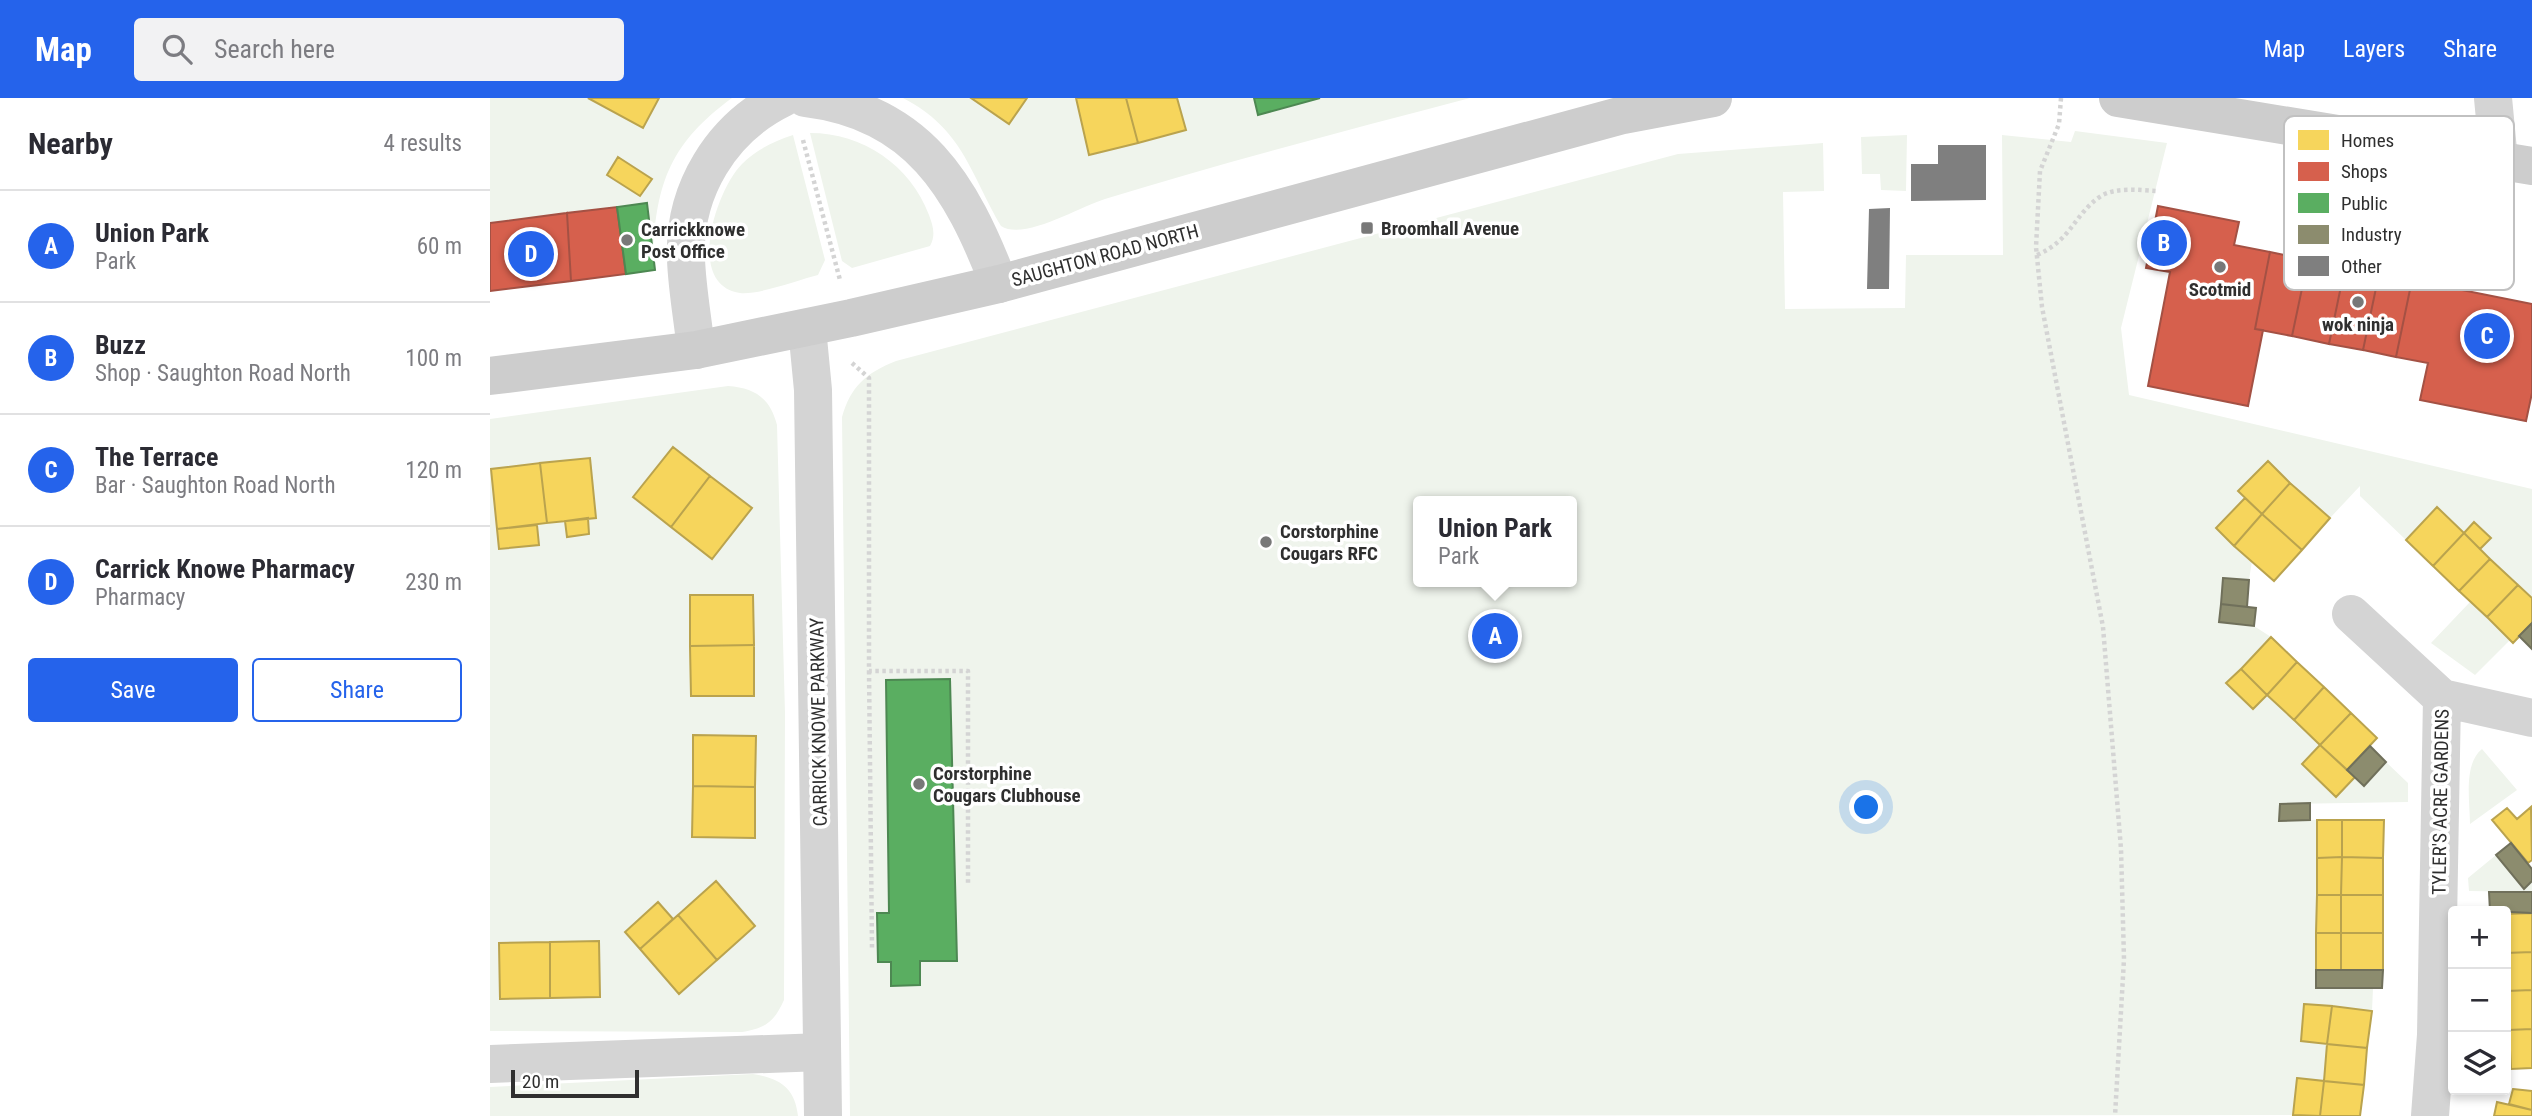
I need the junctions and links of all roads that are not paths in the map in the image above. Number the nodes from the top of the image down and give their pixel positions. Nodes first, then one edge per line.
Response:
1 (783, 98) edge
2 (805, 98) edge
3 (1713, 98) edge
4 (2118, 98) edge
5 (2493, 98) edge
6 (2499, 116) edge
7 (2284, 125) edge
8 (999, 284) junction
9 (807, 328) junction
10 (696, 350) junction
11 (490, 376) edge
12 (2351, 614) dead end
13 (2442, 698) junction
14 (2532, 718) edge
15 (822, 1052) junction
16 (490, 1064) edge
17 (823, 1116) edge
18 (2430, 1116) edge

1 - 10 street
2 - 8 street
3 - 8 street, SAUGHTON ROAD NORTH
4 - 7 street
5 - 6 street
8 - 9 street, SAUGHTON ROAD NORTH
9 - 10 street, SAUGHTON ROAD NORTH
9 - 15 street, CARRICK KNOWE PARKWAY
10 - 11 street, SAUGHTON ROAD NORTH
12 - 13 street, TYLER'S ACRE GARDENS
13 - 14 street, TYLER'S ACRE GARDENS
13 - 18 street, TYLER'S ACRE GARDENS
15 - 16 street
15 - 17 street, CARRICK KNOWE PARKWAY

